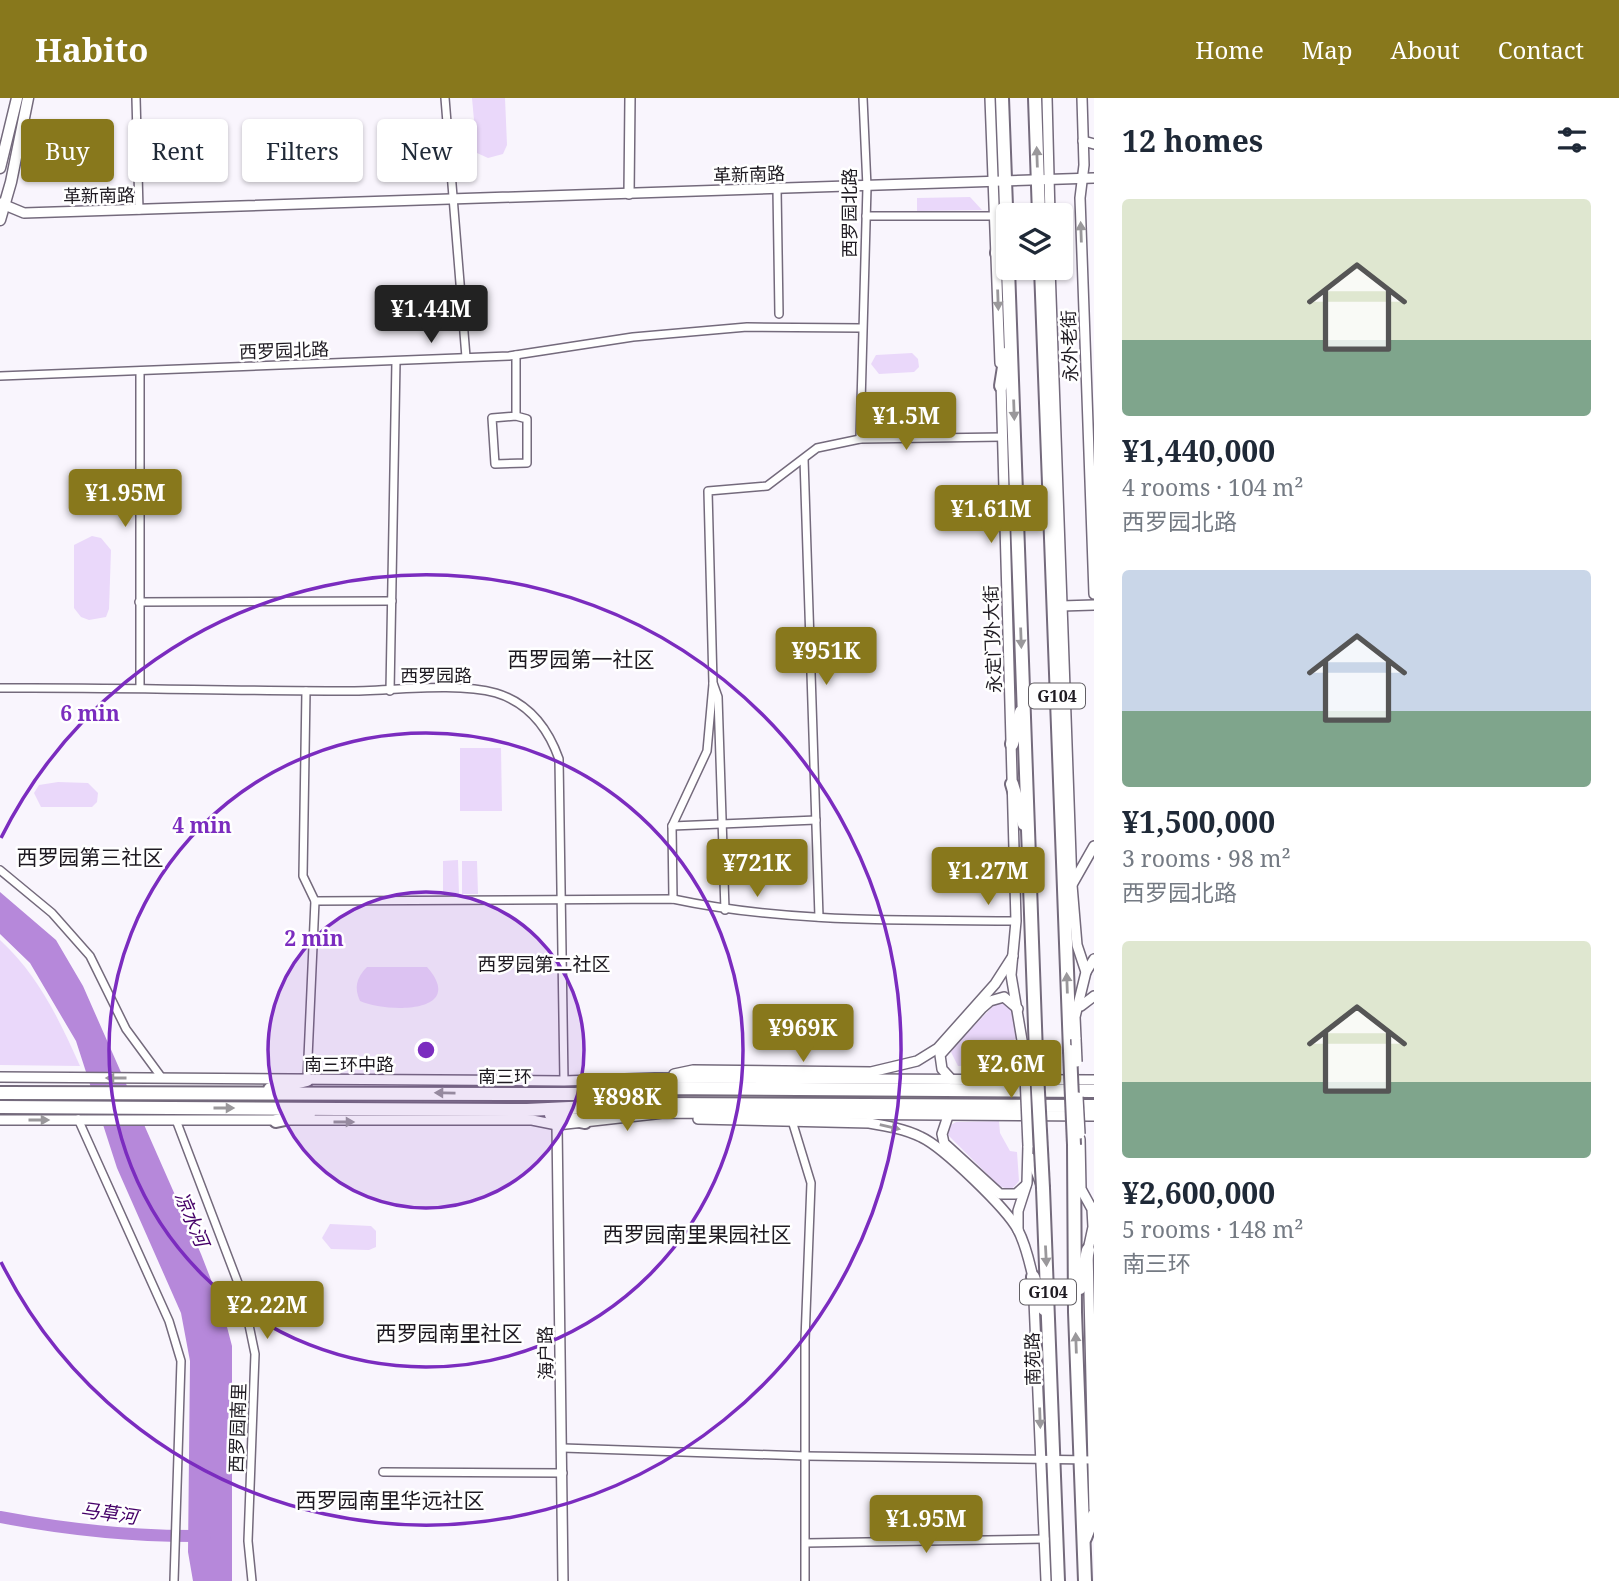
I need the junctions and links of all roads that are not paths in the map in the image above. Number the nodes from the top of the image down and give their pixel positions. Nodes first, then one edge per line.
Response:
1 (17, 98) edge
2 (28, 98) edge
3 (136, 98) edge
4 (446, 98) edge
5 (630, 98) edge
6 (863, 98) edge
7 (990, 98) edge
8 (1002, 98) edge
9 (1035, 98) edge
10 (1047, 98) edge
11 (1082, 98) edge
12 (1083, 141) junction
13 (1094, 144) edge
14 (0, 168) edge
15 (1094, 178) edge
16 (1082, 179) junction
17 (1044, 181) junction
18 (999, 183) junction
19 (867, 187) junction
20 (777, 189) junction
21 (629, 194) junction
22 (454, 199) junction
23 (1003, 203) edge
24 (1041, 203) edge
25 (1048, 203) edge
26 (2, 204) edge
27 (139, 210) junction
28 (866, 216) junction
29 (995, 216) junction
30 (0, 220) edge
31 (996, 234) edge
32 (998, 280) edge
33 (1009, 280) edge
34 (1041, 280) edge
35 (1050, 280) edge
36 (779, 314) dead end
37 (861, 328) junction
38 (1011, 329) junction
39 (516, 355) junction
40 (466, 357) junction
41 (396, 361) junction
42 (140, 371) junction
43 (0, 376) edge
44 (1001, 386) junction
45 (516, 416) junction
46 (1003, 438) junction
47 (860, 439) junction
48 (804, 459) junction
49 (1094, 575) edge
50 (1094, 594) edge
51 (392, 601) junction
52 (139, 602) junction
53 (1094, 605) edge
54 (1061, 606) junction
55 (713, 683) junction
56 (140, 687) junction
57 (0, 688) edge
58 (306, 691) junction
59 (390, 691) junction
60 (1024, 702) junction
61 (1012, 744) junction
62 (1012, 784) junction
63 (816, 820) junction
64 (721, 824) junction
65 (672, 826) junction
66 (1029, 839) junction
67 (1094, 846) edge
68 (0, 870) edge
69 (1072, 885) junction
70 (562, 899) junction
71 (673, 899) junction
72 (315, 901) junction
73 (1031, 906) junction
74 (726, 910) junction
75 (819, 917) junction
76 (1016, 921) junction
77 (1016, 952) junction
78 (1094, 959) edge
79 (1086, 972) junction
80 (1094, 979) edge
81 (1094, 996) edge
82 (1020, 1010) junction
83 (1075, 1017) junction
84 (1073, 1045) junction
85 (1030, 1053) junction
86 (0, 1077) edge
87 (162, 1078) junction
88 (950, 1079) junction
89 (307, 1080) junction
90 (1094, 1080) edge
91 (634, 1081) joint
92 (564, 1082) junction
93 (657, 1083) junction
94 (1094, 1091) edge
95 (0, 1093) edge
96 (245, 1094) junction
97 (75, 1099) junction
98 (680, 1104) junction
99 (1094, 1106) edge
100 (0, 1107) edge
101 (337, 1109) junction
102 (527, 1110) junction
103 (158, 1113) junction
104 (664, 1114) junction
105 (948, 1116) junction
106 (1094, 1116) edge
107 (627, 1118) junction
108 (78, 1119) junction
109 (0, 1120) edge
110 (176, 1120) junction
111 (276, 1121) junction
112 (585, 1122) junction
113 (793, 1124) junction
114 (557, 1125) junction
115 (1077, 1139) junction
116 (1028, 1146) junction
117 (1026, 1185) junction
118 (1042, 1188) junction
119 (1081, 1189) junction
120 (1094, 1197) edge
121 (1018, 1230) junction
122 (1091, 1245) edge
123 (1033, 1277) junction
124 (1075, 1312) junction
125 (1050, 1325) junction
126 (563, 1448) junction
127 (805, 1456) junction
128 (1047, 1459) junction
129 (1088, 1460) edge
130 (383, 1472) dead end
131 (563, 1473) junction
132 (1094, 1509) edge
133 (1094, 1515) edge
134 (1045, 1539) junction
135 (1083, 1542) junction
136 (806, 1543) junction
137 (174, 1581) edge
138 (252, 1581) edge
139 (563, 1581) edge
140 (805, 1581) edge
141 (1046, 1581) edge
142 (1058, 1581) edge
143 (1085, 1581) edge

1 - 14 main road
2 - 26 main road
3 - 27 street
4 - 22 street
5 - 21 street
6 - 19 street, 西罗园北路
7 - 18 street, 永定门外大街
8 - 18 highway, 永定门外大街
17 -> 9 highway
10 - 17 street
11 - 12 street, 永外老街
12 - 13 street
12 - 16 street, 永外老街
15 - 16 street, 革新南路
16 - 17 street, 革新南路
49 -> 16 street, 永外老街
17 - 18 street, 革新南路
17 - 24 highway
17 - 25 street
18 - 19 street, 革新南路
18 - 23 highway, 永定门外大街
18 - 29 street, 永定门外大街
19 - 20 street, 革新南路
19 - 28 street, 西罗园北路
20 - 21 street, 革新南路
20 - 36 street
21 - 22 street, 革新南路
22 - 27 street, 革新南路
22 - 40 street
26 - 27 street, 革新南路
26 - 30 main road
28 - 29 street
28 - 37 street, 西罗园北路
29 - 31 street, 永定门外大街
32 -> 44 street, 永定门外大街
33 - 38 highway, 永定门外大街 / G104
84 -> 34 highway, G104
35 - 54 street
37 - 39 street, 西罗园北路
37 - 47 street, 西罗园北路
38 - 44 highway
38 -> 60 highway, 永定门外大街 / G104
39 - 40 street, 西罗园北路
39 - 45 street
40 - 41 street, 西罗园北路
41 - 42 street, 西罗园北路
41 - 51 street
42 - 43 street, 西罗园北路
42 - 52 street
44 - 46 street, 永定门外大街
45 - 45 street
46 - 47 street
46 - 61 street, 永定门外大街
47 - 48 street
48 - 55 street
48 - 63 street
49 - 50 street, 永外老街
51 - 52 street
51 - 59 street
52 - 56 street
53 - 54 street
54 - 69 street
55 - 64 street
55 - 65 street
56 - 57 street, 西罗园路
56 - 58 street, 西罗园路
58 - 59 street, 西罗园路
58 - 72 street
59 - 70 street, 西罗园路
60 - 61 highway
60 - 66 highway, 永定门外大街 / G104
61 - 62 street, 永定门外大街
62 - 66 highway
62 - 76 street, 永定门外大街
63 - 64 street
63 - 75 street
64 - 65 street
64 - 74 street
65 - 71 street
66 - 73 highway, 永定门外大街 / G104
67 - 69 street
68 - 87 street
69 - 79 street
70 - 71 street
70 - 72 street
70 - 92 street, 西罗园路
71 - 74 street
72 - 89 street
73 - 77 street
73 - 85 highway, 永定门外大街 / G104
74 - 75 street
75 - 76 street
76 - 77 street, 永定门外大街
77 - 82 street, 永定门外大街
77 - 93 street
78 - 79 street
79 - 80 street
79 - 83 street
81 - 83 street
82 - 85 street, 永定门外大街
82 - 88 street
83 - 84 street
84 - 115 highway, G104, bridge
85 - 116 street, bridge
85 - 118 highway, 南苑路 / G104, bridge
87 -> 86 street, 南三环中路
87 - 89 street, 南三环中路
88 - 90 street
88 - 93 street
89 - 92 street, 南三环中路
89 - 96 highway
91 - 92 street, 南三环中路
91 - 93 highway
93 - 94 highway, 南三环
93 -> 96 highway, 南三环
95 - 97 highway, 南三环
96 - 97 highway, 南三环
97 - 100 highway, 南三环
97 - 103 highway, 南三环
98 - 99 highway, 南三环
98 - 102 highway, 南三环
98 - 104 highway
101 - 102 highway, 南三环
103 -> 101 highway, 南三环
101 - 111 highway
102 - 112 highway
103 - 108 street
103 - 110 street
104 - 105 street
104 - 107 street
105 - 106 street
105 - 117 street
107 - 112 street
107 - 113 street
109 -> 108 street
108 - 137 street
110 - 111 street
110 - 138 street, 西罗园南里
111 -> 114 street
112 - 114 street
113 -> 121 street
113 - 127 street
114 - 126 street, 海户路
115 - 119 street
115 - 124 highway, G104
116 - 117 street
116 - 118 street
117 - 121 street
118 -> 125 highway, 南苑路 / G104
119 - 120 street
119 - 122 street
121 - 123 street
122 - 124 highway
122 - 129 street
123 - 125 highway
123 -> 128 street
129 -> 124 highway, G104
125 - 128 highway, 南苑路 / G104
126 - 127 street
126 - 131 street, 海户路
127 - 128 street
127 - 136 street
128 - 129 street
128 - 134 street
128 - 142 highway, 南苑路 / G104
129 - 132 street
129 - 135 highway, G104
130 - 131 street
131 - 139 street, 海户路
133 - 135 highway
134 - 136 street
134 - 141 street
135 - 143 highway, G104
136 - 140 street

